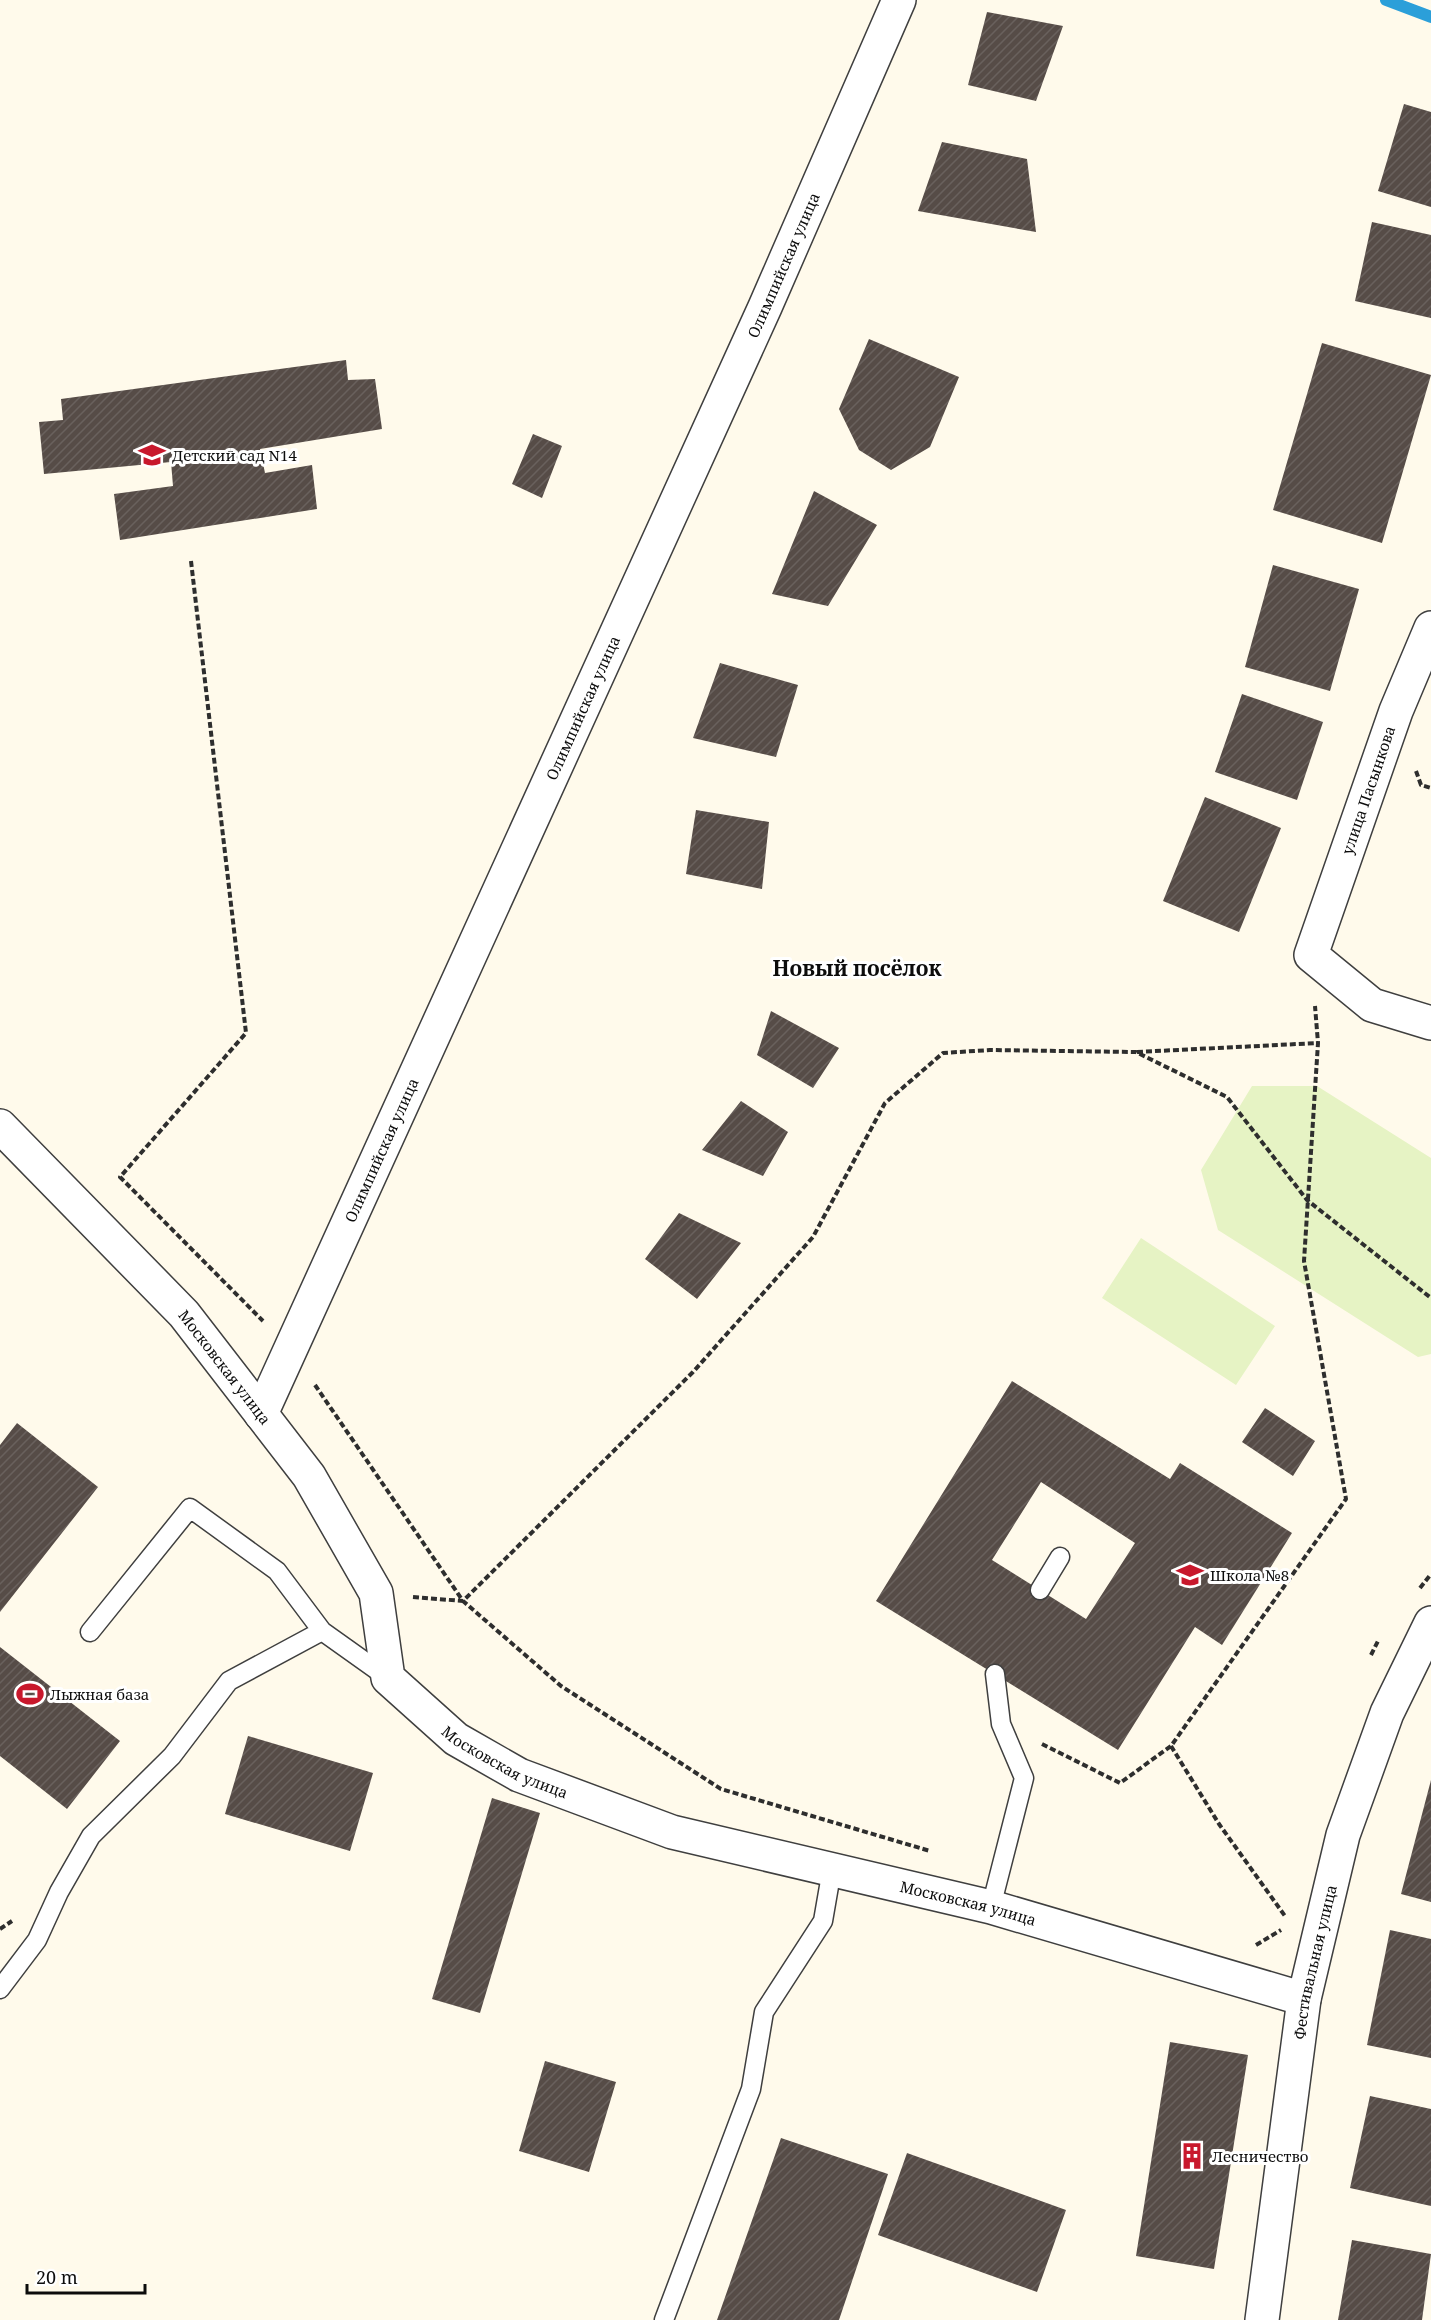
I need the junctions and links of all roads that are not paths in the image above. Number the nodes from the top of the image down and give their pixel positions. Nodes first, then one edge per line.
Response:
1 (899, 0) edge
2 (1431, 628) edge
3 (1431, 1023) edge
4 (0, 1126) edge
5 (261, 1414) junction
6 (1060, 1557) dead end
7 (1040, 1590) dead end
8 (1431, 1623) edge
9 (322, 1631) junction
10 (90, 1632) dead end
11 (994, 1674) dead end
12 (388, 1678) junction
13 (832, 1869) junction
14 (991, 1907) junction
15 (0, 1989) edge
16 (1304, 1999) junction
17 (664, 2320) edge
18 (1262, 2320) edge

1 - 5 street, Олимпийская улица
2 - 3 street, улица Пасынкова
4 - 5 street, Московская улица
5 - 12 street, Московская улица
6 - 7 lane
8 - 16 street, Фестивальная улица
9 - 10 lane
9 - 12 lane
9 - 15 lane
11 - 14 lane
12 - 13 street, Московская улица
13 - 14 street, Московская улица
13 - 17 lane
14 - 16 street, Московская улица
16 - 18 street, Фестивальная улица

